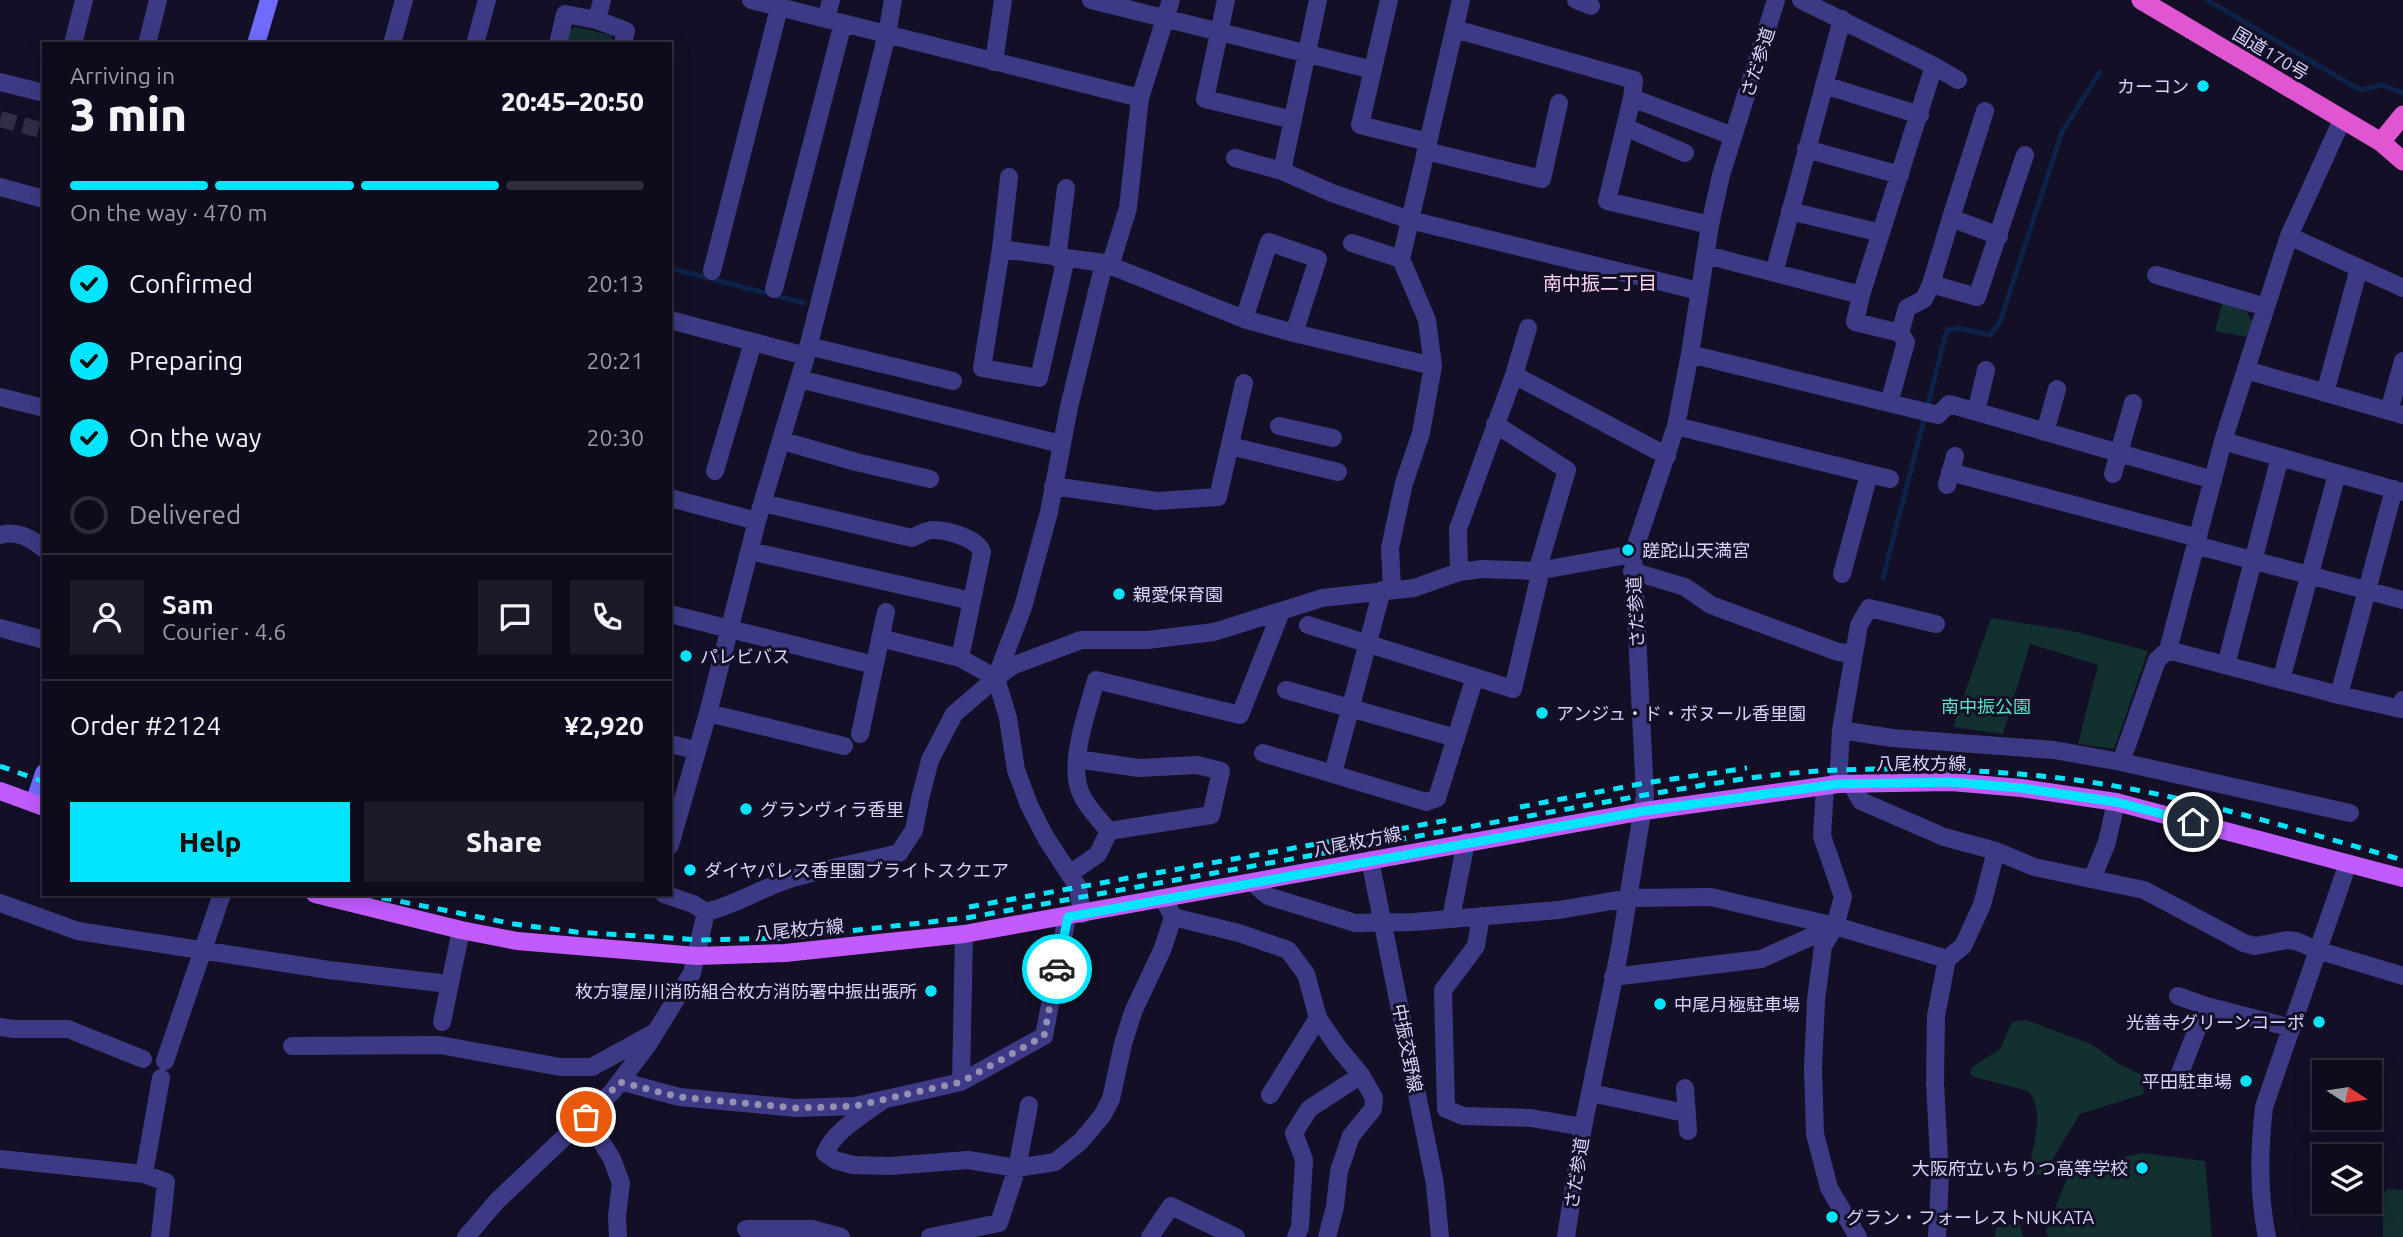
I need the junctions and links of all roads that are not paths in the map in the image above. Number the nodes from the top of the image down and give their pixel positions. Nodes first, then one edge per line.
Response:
1 (84, 0) edge
2 (158, 0) edge
3 (269, 0) edge
4 (404, 0) edge
5 (487, 0) edge
6 (602, 0) edge
7 (831, 0) edge
8 (893, 0) edge
9 (1003, 0) edge
10 (1091, 0) edge
11 (1171, 0) edge
12 (1226, 0) edge
13 (1318, 0) edge
14 (1389, 0) edge
15 (1461, 0) edge
16 (1776, 0) edge
17 (1801, 0) edge
18 (2141, 0) edge
19 (757, 1) edge
20 (779, 8) junction
21 (1166, 18) junction
22 (1842, 19) junction
23 (597, 20) junction
24 (834, 21) junction
25 (1455, 29) junction
26 (1220, 32) junction
27 (887, 34) junction
28 (74, 42) edge
29 (148, 42) edge
30 (257, 42) edge
31 (393, 42) edge
32 (476, 42) edge
33 (558, 42) edge
34 (622, 42) edge
35 (1306, 53) junction
36 (994, 62) junction
37 (1934, 66) junction
38 (1373, 70) junction
39 (1958, 80) dead end
40 (0, 82) edge
41 (1824, 85) junction
42 (42, 92) edge
43 (1140, 98) junction
44 (1632, 98) junction
45 (1559, 103) dead end
46 (1984, 111) dead end
47 (1920, 115) junction
48 (2403, 115) edge
49 (1293, 120) junction
50 (2342, 120) junction
51 (1625, 127) junction
52 (1733, 136) junction
53 (2381, 142) junction
54 (1427, 147) junction
55 (2403, 148) edge
56 (1806, 149) junction
57 (1685, 153) dead end
58 (2025, 155) dead end
59 (1234, 158) dead end
60 (2403, 161) edge
61 (1282, 171) junction
62 (1900, 174) junction
63 (2019, 176) junction
64 (1009, 177) dead end
65 (2036, 182) dead end
66 (0, 187) edge
67 (1066, 188) dead end
68 (42, 198) edge
69 (1790, 211) junction
70 (1951, 218) junction
71 (1410, 220) junction
72 (1710, 225) junction
73 (1881, 233) junction
74 (1999, 236) junction
75 (2289, 236) junction
76 (1352, 243) dead end
77 (1001, 249) junction
78 (1706, 255) junction
79 (1061, 258) junction
80 (1401, 259) junction
81 (1107, 265) junction
82 (2358, 268) junction
83 (712, 271) dead end
84 (1774, 273) junction
85 (2156, 275) dead end
86 (1931, 284) junction
87 (2403, 288) edge
88 (774, 289) dead end
89 (1699, 291) junction
90 (1861, 295) junction
91 (2266, 307) junction
92 (1244, 319) junction
93 (672, 321) edge
94 (1528, 328) dead end
95 (1900, 333) junction
96 (1294, 334) junction
97 (753, 342) junction
98 (807, 351) junction
99 (1690, 354) junction
100 (2403, 361) edge
101 (1433, 366) junction
102 (1986, 370) dead end
103 (2246, 370) junction
104 (1514, 375) junction
105 (799, 379) junction
106 (953, 381) dead end
107 (1244, 383) dead end
108 (2056, 389) dead end
109 (2325, 393) junction
110 (0, 397) edge
111 (1889, 402) junction
112 (2133, 403) dead end
113 (42, 408) edge
114 (1976, 412) junction
115 (2396, 413) edge
116 (1494, 424) junction
117 (1279, 426) dead end
118 (1676, 426) junction
119 (2045, 432) junction
120 (1314, 434) junction
121 (1333, 438) dead end
122 (783, 440) junction
123 (2223, 441) junction
124 (1061, 444) junction
125 (1230, 446) junction
126 (2119, 453) junction
127 (1667, 456) junction
128 (2280, 457) junction
129 (1307, 464) junction
130 (715, 471) dead end
131 (1950, 471) dead end
132 (1338, 472) dead end
133 (1869, 474) junction
134 (2113, 474) dead end
135 (2337, 474) junction
136 (930, 479) dead end
137 (1891, 480) dead end
138 (2213, 480) junction
139 (1053, 486) junction
140 (2398, 491) edge
141 (672, 498) edge
142 (760, 512) junction
143 (0, 535) edge
144 (2197, 541) junction
145 (42, 548) edge
146 (750, 551) junction
147 (2253, 560) junction
148 (1633, 563) junction
149 (1539, 571) junction
150 (1459, 572) junction
151 (1842, 574) dead end
152 (2309, 575) junction
153 (1387, 589) junction
154 (2366, 590) junction
155 (2403, 600) edge
156 (972, 601) junction
157 (886, 612) dead end
158 (1281, 612) junction
159 (672, 615) edge
160 (1936, 624) dead end
161 (1308, 625) dead end
162 (0, 628) edge
163 (729, 629) junction
164 (880, 638) junction
165 (42, 639) edge
166 (1369, 644) junction
167 (2168, 650) junction
168 (1854, 654) junction
169 (960, 659) junction
170 (874, 665) junction
171 (2226, 665) junction
172 (1475, 677) junction
173 (996, 678) junction
174 (2281, 680) junction
175 (1286, 690) dead end
176 (2339, 695) junction
177 (2402, 706) edge
178 (1351, 709) junction
179 (708, 713) junction
180 (1841, 730) junction
181 (860, 734) dead end
182 (1455, 738) junction
183 (672, 744) edge
184 (844, 746) dead end
185 (696, 750) junction
186 (1263, 753) dead end
187 (1077, 758) junction
188 (2120, 762) junction
189 (1333, 773) junction
190 (1838, 785) junction
191 (42, 786) edge
192 (0, 791) edge
193 (2116, 802) junction
194 (39, 805) edge
195 (1644, 811) junction
196 (2350, 813) dead end
197 (1109, 831) junction
198 (672, 838) edge
199 (1466, 842) junction
200 (1996, 851) junction
201 (1370, 860) junction
202 (2348, 863) junction
203 (2403, 878) edge
204 (2092, 879) junction
205 (1075, 880) junction
206 (1253, 883) junction
207 (221, 896) edge
208 (323, 896) edge
209 (670, 896) edge
210 (1164, 900) junction
211 (1621, 900) junction
212 (0, 904) edge
213 (706, 912) junction
214 (1075, 915) junction
215 (1481, 916) junction
216 (1173, 917) junction
217 (1451, 918) junction
218 (1384, 923) junction
219 (1835, 926) junction
220 (461, 930) junction
221 (964, 934) junction
222 (205, 950) junction
223 (2317, 950) junction
224 (697, 957) junction
225 (1947, 959) junction
226 (2403, 976) edge
227 (1613, 977) junction
228 (449, 984) junction
229 (2178, 996) dead end
230 (2206, 1006) junction
231 (1318, 1018) junction
232 (442, 1022) dead end
233 (0, 1027) edge
234 (2292, 1028) junction
235 (656, 1032) junction
236 (292, 1046) dead end
237 (143, 1059) dead end
238 (2180, 1073) dead end
239 (1361, 1075) junction
240 (620, 1082) junction
241 (961, 1082) junction
242 (1685, 1088) dead end
243 (1591, 1093) junction
244 (1270, 1095) dead end
245 (883, 1100) junction
246 (1029, 1105) dead end
247 (1447, 1109) junction
248 (1420, 1111) junction
249 (586, 1117) junction
250 (1583, 1127) junction
251 (0, 1159) edge
252 (1017, 1168) junction
253 (144, 1174) junction
254 (746, 1229) dead end
255 (160, 1237) edge
256 (466, 1237) edge
257 (618, 1237) edge
258 (841, 1237) edge
259 (930, 1237) edge
260 (1150, 1237) edge
261 (1236, 1237) edge
262 (1296, 1237) edge
263 (1327, 1237) edge
264 (1440, 1237) edge
265 (1566, 1237) edge
266 (1858, 1237) edge
267 (1937, 1237) edge
268 (2267, 1237) edge

1 - 28 street
2 - 29 street
3 - 30 main road
4 - 31 street
5 - 32 street
6 - 23 street
7 - 24 street
8 - 27 street
9 - 36 street
10 - 21 street
11 - 21 street
12 - 26 street
13 - 35 street
14 - 38 street
15 - 25 street
16 - 52 street, さだ参道
17 - 22 street
18 - 50 highway, 国道170号
19 - 20 street
20 - 24 street
20 - 83 street
21 - 26 street
21 - 43 street
22 - 37 street
22 - 41 street
23 - 33 street
23 - 34 street
24 - 27 street
24 - 88 street
25 - 44 street
25 - 54 street
26 - 35 street
26 - 49 street
27 - 36 street
27 - 98 street
35 - 38 street
35 - 49 street
36 - 43 street
37 - 39 street
37 - 47 street
38 - 54 street
40 - 42 street
41 - 47 street
41 - 56 street
43 - 81 street
44 - 51 street
44 - 52 street
45 - 54 street
46 - 70 street
47 - 62 street
48 - 53 highway
49 - 61 street
50 - 53 highway, 国道170号
50 - 75 street
51 - 57 street
51 - 72 street
52 - 72 street, さだ参道
53 - 55 highway, 国道170号
53 - 60 highway, 国道170号
54 - 71 street
56 - 62 street
56 - 69 street
58 - 63 street
59 - 61 street
61 - 71 street
62 - 73 street
63 - 65 street
63 - 74 street
64 - 77 street
66 - 68 street
67 - 79 street
69 - 73 street
69 - 84 street
70 - 74 street
70 - 86 street
71 - 80 street
71 - 89 street
72 - 78 street, さだ参道
73 - 90 street
74 - 86 street
75 - 82 street
75 - 91 street
76 - 80 street
77 - 79 street
77 - 79 street
78 - 84 street
78 - 89 street, さだ参道
79 - 81 street
80 - 101 street
81 - 92 street
81 - 124 street
82 - 87 street
82 - 109 street
84 - 90 street
85 - 91 street
86 - 95 street
89 - 99 street, さだ参道
90 - 95 street
91 - 103 street
92 - 96 street
92 - 96 street
93 - 97 street
94 - 104 street
95 - 111 street
96 - 101 street
97 - 98 street
97 - 130 street
98 - 105 street
98 - 106 street
99 - 111 street
99 - 118 street, さだ参道
100 - 115 street
101 - 153 street
102 - 114 street
103 - 109 street
103 - 123 street
104 - 116 street
104 - 127 street
105 - 122 street
105 - 124 street
107 - 125 street
108 - 119 street
109 - 115 street
110 - 113 street
111 - 114 street
112 - 126 street
114 - 119 street
116 - 149 street
116 - 150 street
117 - 120 street
118 - 127 street, さだ参道
118 - 133 street
119 - 126 street
120 - 121 street
120 - 129 street
122 - 136 street
122 - 142 street
123 - 128 street
123 - 138 street
124 - 139 street
125 - 129 street
125 - 139 street
126 - 134 street
126 - 138 street
127 - 148 street, さだ参道
128 - 135 street
128 - 147 street
129 - 132 street
131 - 144 street
133 - 137 street
133 - 151 street
135 - 140 street
135 - 152 street
138 - 144 street
139 - 173 street
140 - 154 street
141 - 142 street
142 - 146 street
142 - 156 street
143 - 145 street
144 - 147 street
144 - 167 street
146 - 156 street
146 - 163 street
147 - 152 street
147 - 171 street
148 - 149 street
148 - 168 street
148 - 195 street, さだ参道
149 - 150 street
149 - 172 street
150 - 153 street
152 - 154 street
152 - 174 street
153 - 158 street
153 - 166 street
154 - 155 street
154 - 176 street
156 - 169 street
157 - 164 street
158 - 173 street
158 - 187 street
159 - 163 street
160 - 168 street
161 - 166 street
162 - 165 street
163 - 170 street
163 - 179 street
164 - 169 street
164 - 170 street
166 - 172 street
166 - 178 street
167 - 171 street
167 - 188 street
168 - 180 street
169 - 173 street
170 - 181 street
171 - 174 street
172 - 182 street
173 - 205 street
173 - 213 street
174 - 176 street
175 - 178 street
176 - 177 street
178 - 182 street
178 - 189 street
179 - 184 street
179 - 185 street
180 - 188 street
180 - 190 street
182 - 189 street
183 - 185 street
185 - 198 street
186 - 189 street
187 - 197 street
187 - 197 street
188 - 196 street
190 - 193 main road, 八尾枚方線
190 - 195 main road, 八尾枚方線
190 - 200 street
190 - 219 street
191 - 194 main road
192 - 194 main road
193 - 202 main road, 八尾枚方線
193 - 204 street
195 - 199 main road, 八尾枚方線
195 - 211 street, さだ参道
197 - 205 street
199 - 201 main road, 八尾枚方線
199 - 217 street
200 - 204 street
200 - 225 street
201 - 206 main road, 八尾枚方線
201 - 218 street, 中振交野線
202 - 203 main road, 八尾枚方線
202 - 223 street
204 - 223 street
205 - 214 street
206 - 210 main road, 八尾枚方線
206 - 218 street
207 - 222 street
208 - 220 main road, 八尾枚方線
209 - 213 street
210 - 214 main road, 八尾枚方線
210 - 216 street
211 - 215 street
211 - 219 street
211 - 227 street, さだ参道
212 - 222 street
213 - 224 street
214 - 221 main road, 八尾枚方線
214 - 241 street
215 - 217 street
215 - 247 street
216 - 231 street
216 - 252 street
217 - 218 street
218 - 248 street, 中振交野線
219 - 225 street
219 - 227 street
219 - 266 street
220 - 224 main road, 八尾枚方線
220 - 228 street
221 - 224 main road, 八尾枚方線
221 - 241 street
222 - 228 street
222 - 253 street
223 - 226 street
223 - 234 street
224 - 235 street
225 - 267 street
227 - 243 street, さだ参道
228 - 232 street
229 - 230 street
230 - 234 street
230 - 238 street
231 - 239 street
231 - 244 street
233 - 237 street
234 - 268 street
235 - 236 street
235 - 240 street
239 - 262 street
239 - 263 street
240 - 245 street
240 - 249 street
241 - 245 street
242 - 243 street
243 - 250 street, さだ参道
245 - 252 street
246 - 252 street
247 - 248 street
247 - 250 street
248 - 264 street, 中振交野線
249 - 256 street
249 - 257 street
250 - 265 street, さだ参道
251 - 253 street
252 - 259 street
253 - 255 street
254 - 258 street
260 - 261 street

